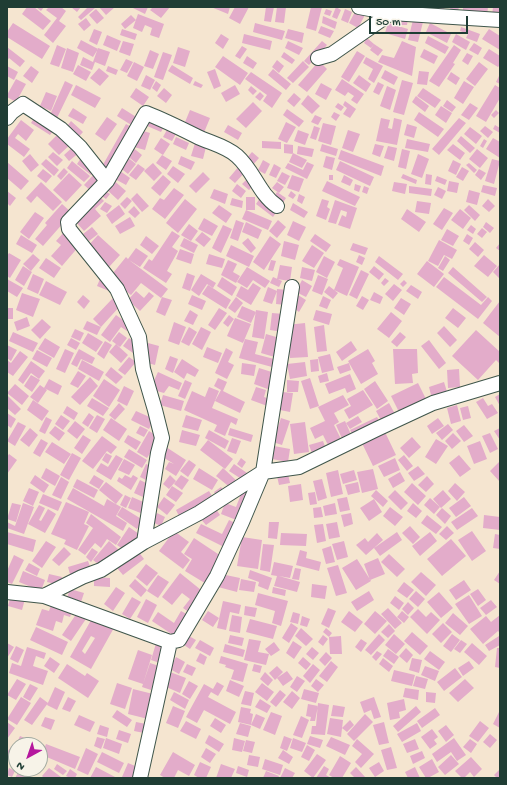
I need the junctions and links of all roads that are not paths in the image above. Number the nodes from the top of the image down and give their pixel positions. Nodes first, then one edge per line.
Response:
1 (359, 7) edge
2 (392, 13) junction
3 (500, 20) edge
4 (318, 58) dead end
5 (7, 118) edge
6 (108, 181) junction
7 (277, 206) dead end
8 (292, 287) dead end
9 (500, 383) edge
10 (262, 472) junction
11 (144, 542) junction
12 (7, 592) edge
13 (44, 596) junction
14 (170, 642) junction
15 (140, 778) edge

1 - 2 street
2 - 3 street
2 - 4 street
5 - 6 street
6 - 7 street
6 - 11 street
8 - 10 street
9 - 10 street
10 - 11 street
10 - 14 street
11 - 13 street
12 - 13 street
13 - 14 street
14 - 15 street

